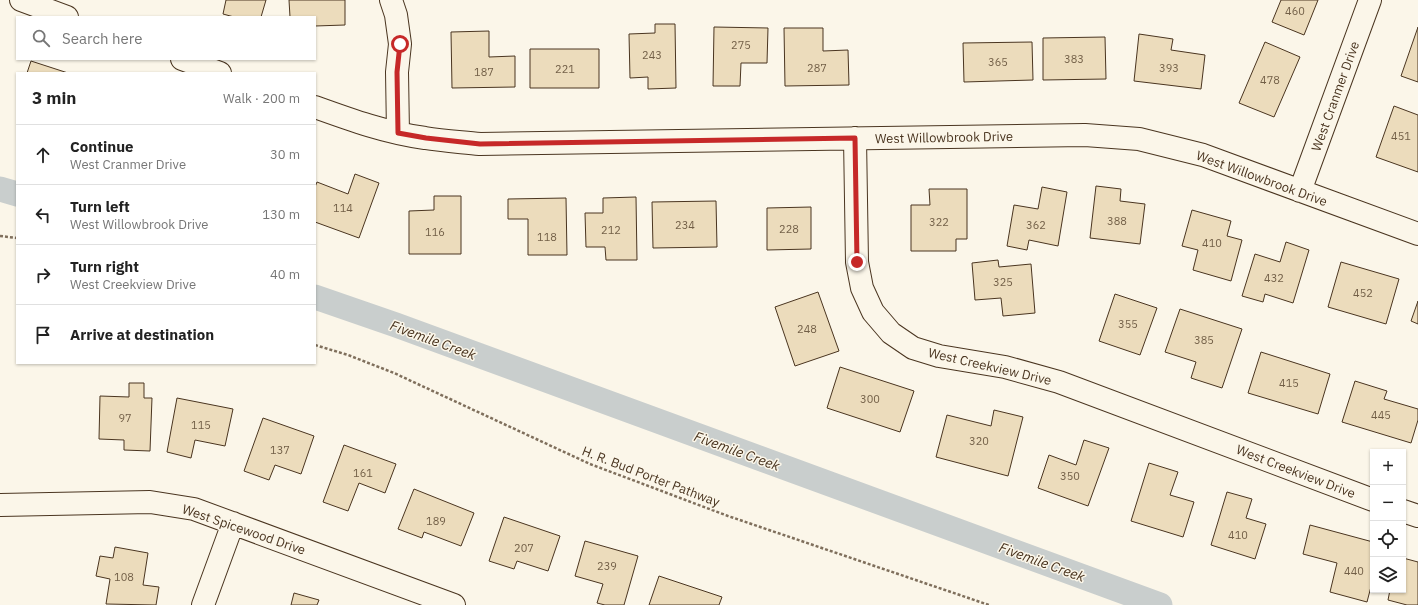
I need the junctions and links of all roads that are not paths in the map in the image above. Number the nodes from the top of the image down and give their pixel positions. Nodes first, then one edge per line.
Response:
1 (21, 0) edge
2 (391, 0) edge
3 (1370, 0) edge
4 (64, 16) edge
5 (185, 60) edge
6 (217, 72) edge
7 (316, 107) edge
8 (398, 133) junction
9 (855, 138) junction
10 (1300, 191) junction
11 (1418, 234) edge
12 (1370, 499) edge
13 (0, 505) edge
14 (1406, 512) edge
15 (1418, 516) edge
16 (233, 523) junction
17 (203, 605) edge
18 (454, 605) edge

1 - 4 street
2 - 8 street
3 - 10 street, West Cranmer Drive
5 - 6 street
7 - 8 street, West Willowbrook Drive
8 - 9 street, West Willowbrook Drive
9 - 10 street, West Willowbrook Drive
9 - 12 street, West Creekview Drive
10 - 11 street, West Willowbrook Drive
13 - 16 street, West Spicewood Drive
14 - 15 street
16 - 17 street
16 - 18 street, West Spicewood Drive

